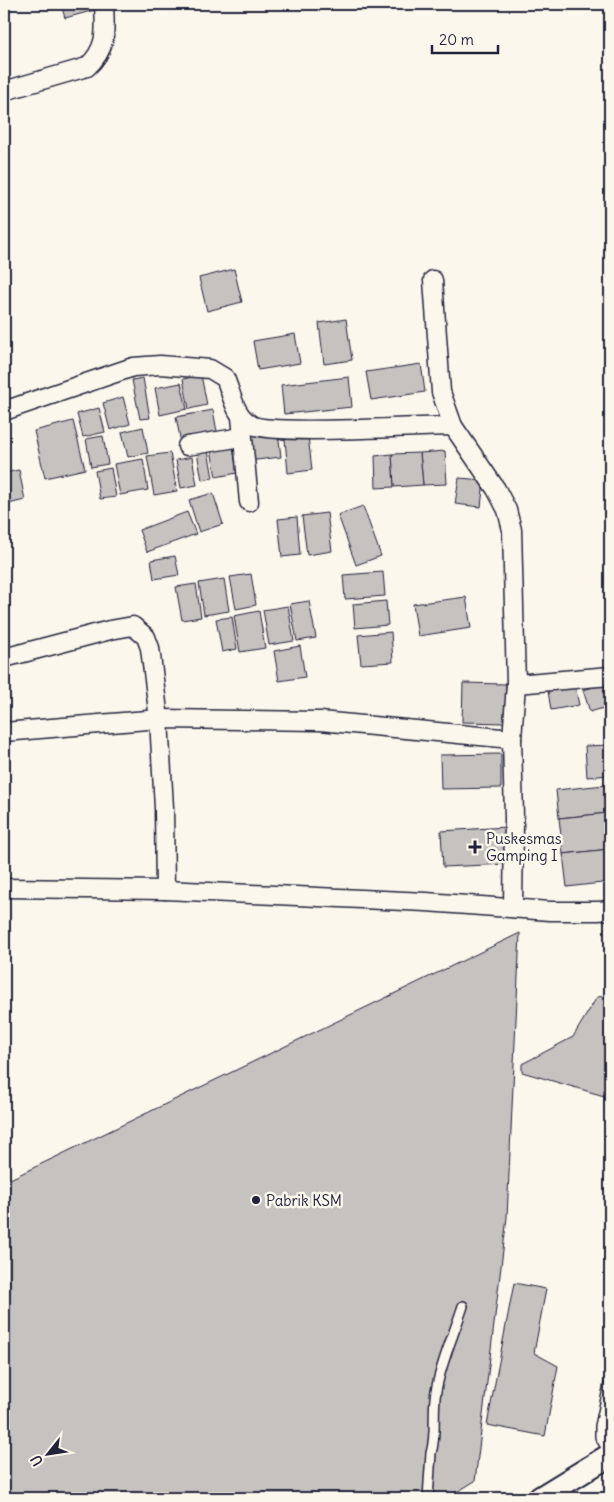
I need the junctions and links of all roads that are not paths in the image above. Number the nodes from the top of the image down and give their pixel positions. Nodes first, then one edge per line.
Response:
1 (104, 4) edge
2 (4, 91) edge
3 (433, 280) dead end
4 (4, 411) edge
5 (241, 417) junction
6 (453, 426) junction
7 (242, 437) junction
8 (187, 446) dead end
9 (249, 502) dead end
10 (4, 658) edge
11 (610, 676) edge
12 (516, 684) junction
13 (159, 719) junction
14 (4, 732) edge
15 (512, 739) junction
16 (4, 888) edge
17 (165, 890) junction
18 (513, 908) junction
19 (610, 910) edge
20 (463, 1306) dead end
21 (610, 1380) edge
22 (610, 1454) edge
23 (428, 1498) edge
24 (540, 1498) edge

1 - 2 street
3 - 6 street
4 - 5 street
5 - 6 street
5 - 7 street
6 - 12 street
7 - 8 street
7 - 9 street
10 - 13 street
11 - 12 street
12 - 15 street
13 - 14 street
13 - 15 street
13 - 17 street
15 - 18 street
16 - 17 street
17 - 18 street
18 - 19 street
20 - 23 lane
21 - 22 lane
22 - 24 street

